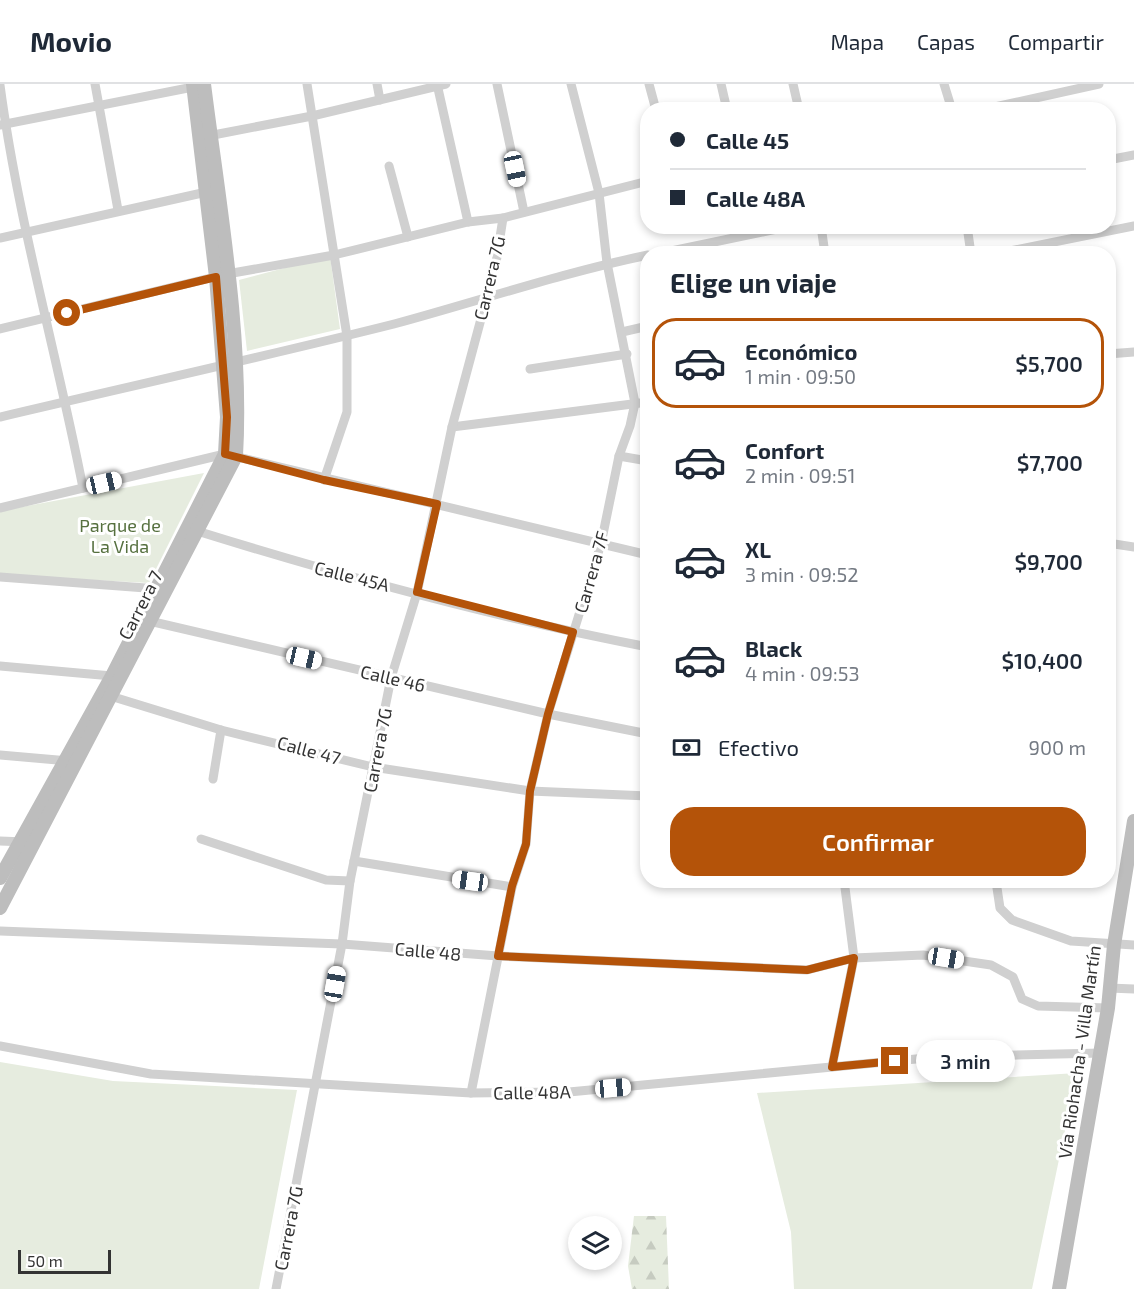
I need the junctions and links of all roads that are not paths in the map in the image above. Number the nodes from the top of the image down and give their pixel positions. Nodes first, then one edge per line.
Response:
1 (95, 84) edge
2 (307, 84) edge
3 (376, 84) edge
4 (497, 84) edge
5 (571, 84) edge
6 (649, 84) edge
7 (721, 84) edge
8 (793, 84) edge
9 (944, 84) edge
10 (1099, 84) edge
11 (198, 85) edge
12 (440, 85) edge
13 (0, 86) edge
14 (1064, 88) edge
15 (380, 100) junction
16 (654, 102) edge
17 (725, 102) edge
18 (797, 102) edge
19 (950, 102) edge
20 (1011, 102) edge
21 (97, 105) junction
22 (312, 116) junction
23 (2, 124) edge
24 (205, 136) junction
25 (1134, 155) edge
26 (1116, 158) edge
27 (389, 166) dead end
28 (640, 183) edge
29 (212, 191) junction
30 (599, 193) junction
31 (118, 210) junction
32 (524, 212) junction
33 (503, 218) junction
34 (468, 222) junction
35 (1134, 226) edge
36 (1116, 228) edge
37 (27, 232) junction
38 (753, 234) edge
39 (1077, 234) edge
40 (408, 237) junction
41 (0, 238) edge
42 (695, 246) edge
43 (1028, 246) edge
44 (334, 255) junction
45 (640, 257) edge
46 (607, 263) junction
47 (221, 275) junction
48 (485, 300) junction
49 (46, 319) junction
50 (640, 328) edge
51 (0, 329) edge
52 (622, 332) junction
53 (347, 336) junction
54 (1134, 352) edge
55 (1116, 353) edge
56 (627, 354) junction
57 (229, 364) junction
58 (530, 369) dead end
59 (66, 401) junction
60 (635, 403) junction
61 (640, 403) edge
62 (0, 417) edge
63 (452, 427) junction
64 (231, 455) junction
65 (619, 456) junction
66 (640, 460) edge
67 (324, 480) junction
68 (83, 488) junction
69 (437, 504) junction
70 (0, 508) edge
71 (197, 531) junction
72 (600, 544) junction
73 (1116, 544) edge
74 (1134, 547) edge
75 (640, 553) edge
76 (0, 577) edge
77 (162, 589) junction
78 (417, 592) junction
79 (146, 620) junction
80 (573, 632) junction
81 (640, 645) edge
82 (0, 666) edge
83 (391, 678) junction
84 (116, 679) junction
85 (107, 695) junction
86 (548, 714) junction
87 (221, 730) junction
88 (640, 732) edge
89 (0, 755) edge
90 (70, 761) junction
91 (373, 767) junction
92 (213, 779) dead end
93 (530, 791) junction
94 (640, 796) edge
95 (1134, 821) edge
96 (201, 839) dead end
97 (0, 841) edge
98 (27, 842) junction
99 (354, 861) junction
100 (0, 878) edge
101 (350, 881) junction
102 (512, 886) junction
103 (844, 888) edge
104 (997, 888) dead end
105 (0, 908) edge
106 (0, 931) edge
107 (342, 944) junction
108 (1114, 945) junction
109 (1134, 945) edge
110 (498, 956) junction
111 (854, 958) junction
112 (1109, 988) junction
113 (1134, 989) edge
114 (1108, 1008) junction
115 (0, 1046) edge
116 (1101, 1053) junction
117 (832, 1067) junction
118 (316, 1086) junction
119 (471, 1093) junction
120 (276, 1289) edge
121 (1059, 1289) edge

1 - 21 street
2 - 22 street
3 - 15 street
4 - 32 street
5 - 30 street, Carrera 7F
6 - 16 street
7 - 17 street
8 - 18 street
9 - 19 street
10 - 14 street
11 - 21 street
11 - 24 street, Carrera 7
12 - 15 street
12 - 34 street
13 - 23 street
14 - 20 street
15 - 22 street
21 - 23 street
21 - 31 street
22 - 24 street
22 - 44 street
23 - 37 street
24 - 29 street, Carrera 7
25 - 26 street
27 - 40 street
28 - 30 street
29 - 31 street
29 - 47 street, Carrera 7
30 - 32 street
30 - 46 street, Carrera 7F
31 - 37 street
32 - 33 street
33 - 34 street
33 - 48 street, Carrera 7G
34 - 40 street
35 - 36 street
37 - 41 street
37 - 49 street
38 - 42 street
39 - 43 street
40 - 44 street
44 - 47 street
44 - 53 street
45 - 46 street
46 - 48 street
46 - 52 street, Carrera 7F
47 - 49 street
47 - 57 street, Carrera 7
48 - 53 street
48 - 63 street, Carrera 7G
49 - 51 street
49 - 59 street
50 - 52 street
52 - 56 street, Carrera 7F
53 - 57 street
53 - 67 street
54 - 55 street
56 - 58 street
56 - 60 street, Carrera 7F
57 - 59 street
57 - 64 street, Carrera 7
59 - 62 street
59 - 68 street
60 - 61 street
60 - 63 street
60 - 65 street, Carrera 7F
63 - 69 street, Carrera 7G
64 - 67 street
64 - 68 street
64 - 71 street, Carrera 7
64 - 77 street, Carrera 7
65 - 66 street
65 - 72 street, Carrera 7F
67 - 69 street
68 - 70 street
69 - 72 street
69 - 78 street, Carrera 7G
71 - 77 street, Carrera 7
71 - 78 street, Calle 45A
72 - 75 street
72 - 80 street, Carrera 7F
73 - 74 street
76 - 77 street
77 - 79 street, Carrera 7
78 - 80 street, Calle 45A
78 - 83 street, Carrera 7G
79 - 83 street, Calle 46
79 - 84 street, Carrera 7
80 - 81 street, Calle 45A
80 - 86 street, Carrera 7F
82 - 84 street
83 - 86 street, Calle 46
83 - 91 street, Carrera 7G
84 - 85 street, Carrera 7
85 - 87 street, Calle 47
85 - 90 street, Carrera 7
86 - 88 street, Calle 46
86 - 93 street, Carrera 7F
87 - 91 street, Calle 47
87 - 92 street
89 - 90 street
90 - 98 street, Carrera 7
91 - 93 street, Calle 47
91 - 99 street, Carrera 7G
93 - 94 street, Calle 47
93 - 102 street, Carrera 7F
95 - 108 street, Vía Riohacha - Villa Martín
96 - 101 street
97 - 98 street
98 - 100 street, Carrera 7
98 - 105 street, Carrera 7
99 - 101 street, Carrera 7G
99 - 102 street
101 - 107 street, Carrera 7G
102 - 110 street, Carrera 7F
103 - 111 street
104 - 108 street
106 - 107 street, Calle 48
107 - 110 street, Calle 48
107 - 118 street, Carrera 7G
108 - 109 street
108 - 112 street, Vía Riohacha - Villa Martín
110 - 111 street, Calle 48
110 - 119 street, Carrera 7F
111 - 114 street, Calle 48
111 - 117 street
112 - 113 street
112 - 114 street, Vía Riohacha - Villa Martín
114 - 116 street, Vía Riohacha - Villa Martín
115 - 118 street, Calle 48A
116 - 117 street, Calle 48A
116 - 121 street, Vía Riohacha - Villa Martín
117 - 119 street, Calle 48A
118 - 119 street, Calle 48A
118 - 120 street, Carrera 7G

